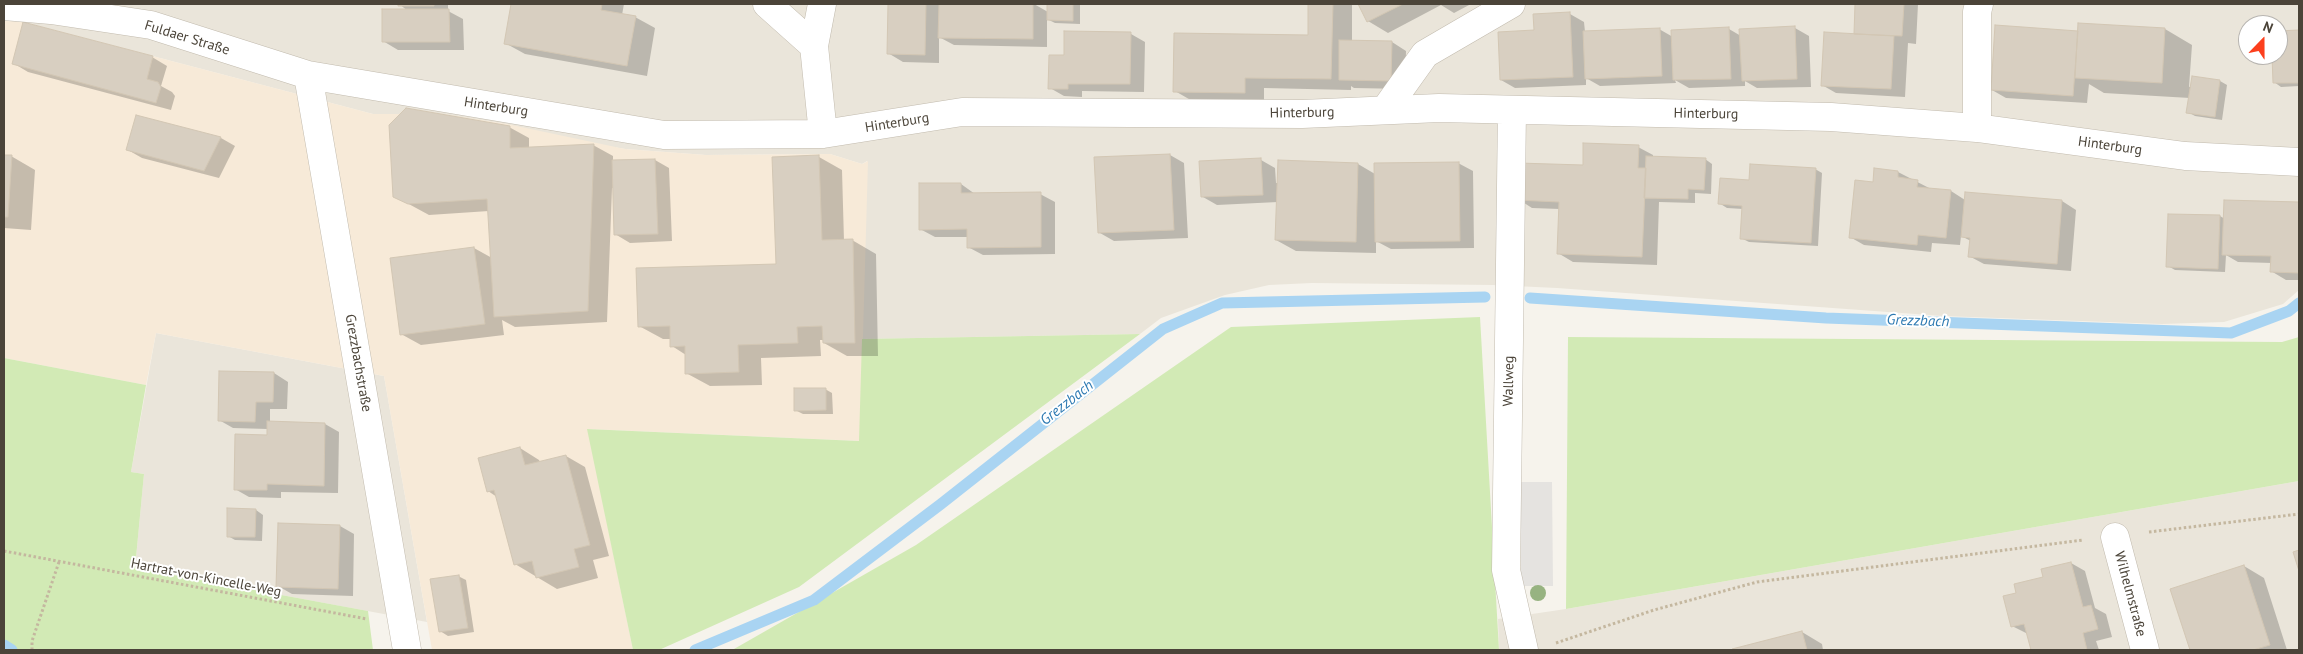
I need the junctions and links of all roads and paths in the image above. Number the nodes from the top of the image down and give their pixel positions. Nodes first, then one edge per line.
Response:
1 (767, 4) edge
2 (822, 4) edge
3 (1511, 4) edge
4 (1978, 4) edge
5 (4, 6) edge
6 (814, 46) junction
7 (308, 75) junction
8 (1385, 110) junction
9 (1512, 110) junction
10 (1977, 128) junction
11 (823, 134) junction
12 (2299, 162) edge
13 (2299, 514) edge
14 (2115, 538) junction
15 (4, 551) edge
16 (59, 562) junction
17 (406, 638) edge
18 (1555, 643) dead end
19 (32, 650) edge
20 (1524, 650) edge
21 (2145, 650) edge

1 - 6 street
2 - 6 street
3 - 8 street
4 - 10 street
5 - 7 street, Fuldaer Straße
6 - 11 street
7 - 11 street, Hinterburg
7 - 17 street, Grezzbachstraße
8 - 9 street, Hinterburg
8 - 11 street, Hinterburg
9 - 10 street, Hinterburg
9 - 20 street, Wallweg
10 - 12 street, Hinterburg
13 - 14 path
14 - 18 path
14 - 21 street, Wilhelmstraße
15 - 16 path, Hartrat-von-Kincelle-Weg
16 - 17 path, Hartrat-von-Kincelle-Weg
16 - 19 path

